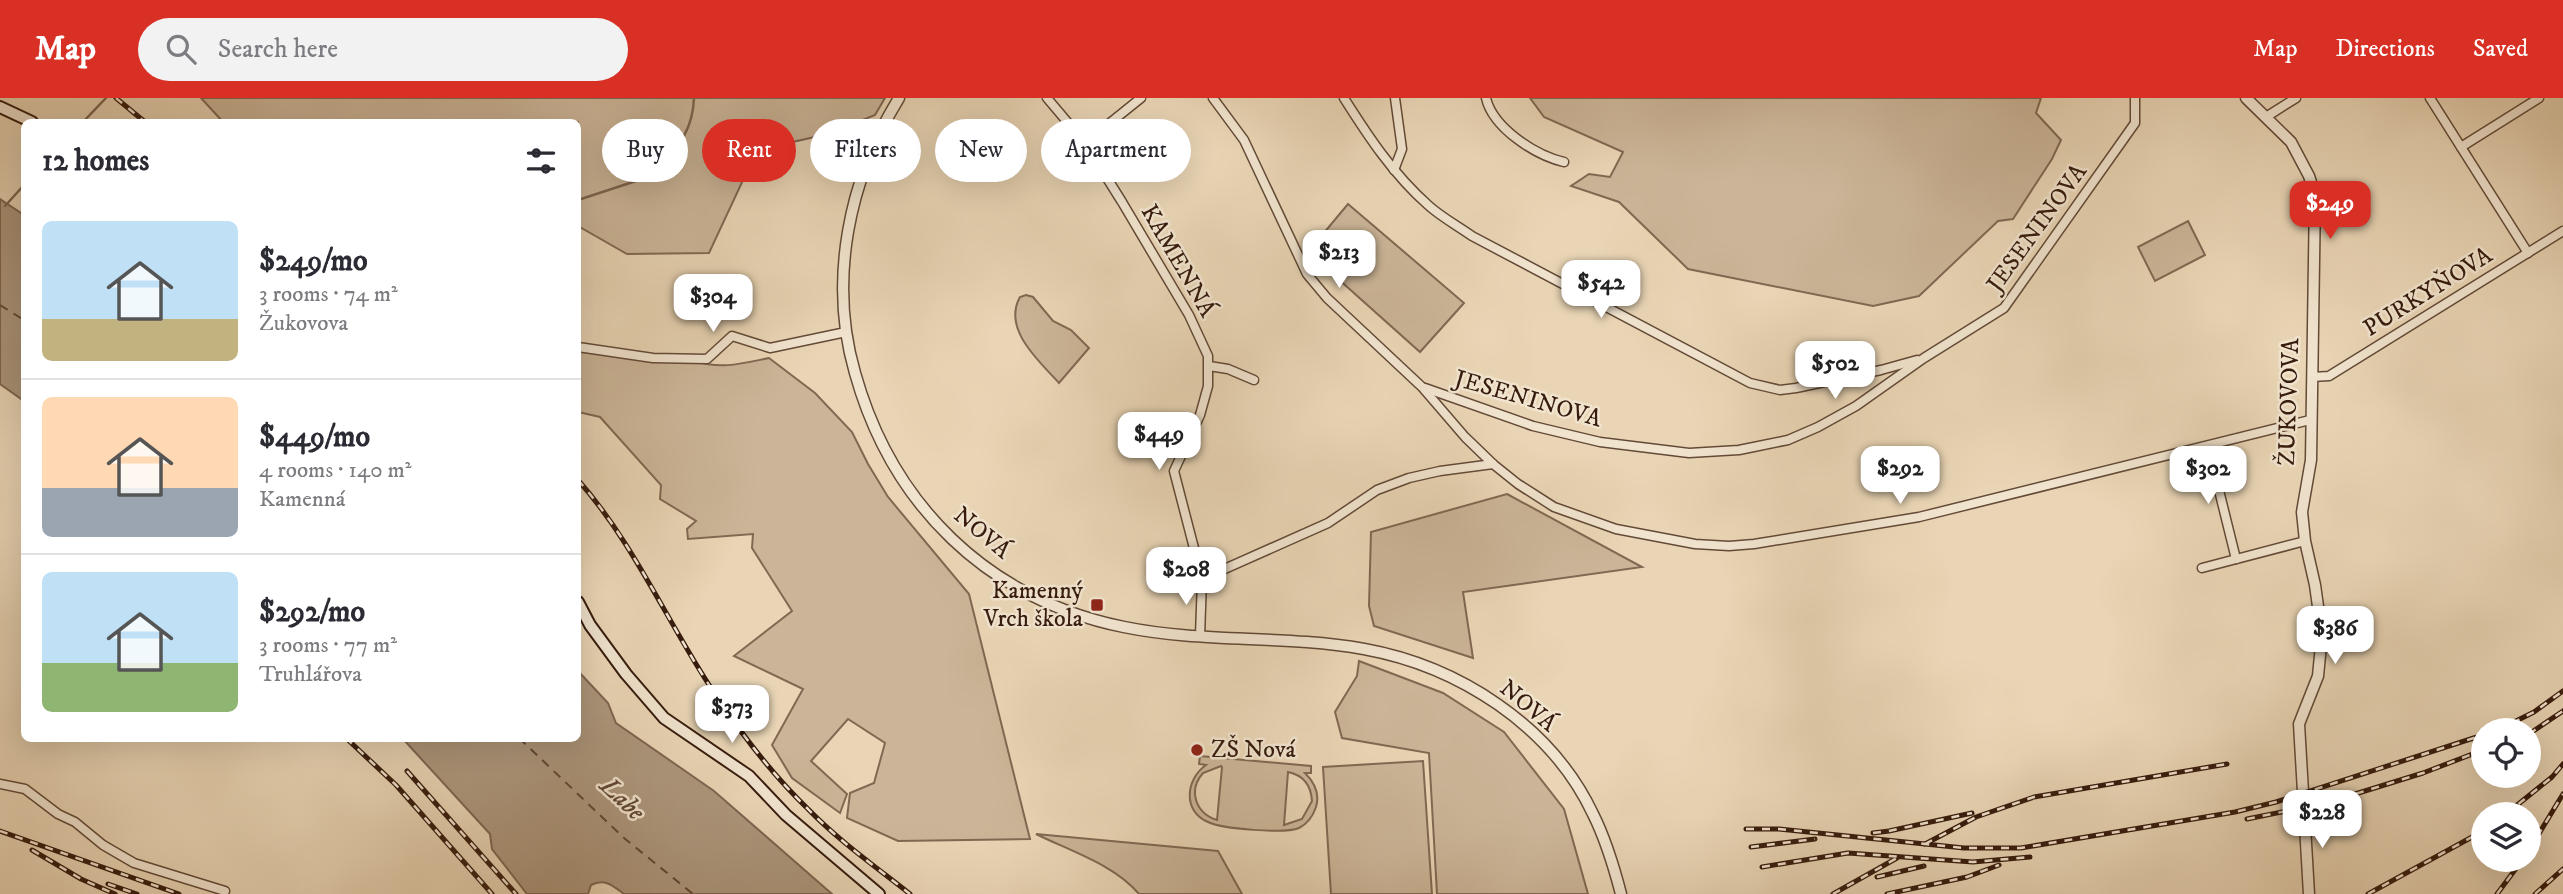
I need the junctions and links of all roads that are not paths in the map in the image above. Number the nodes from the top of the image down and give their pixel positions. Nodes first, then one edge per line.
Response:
1 (899, 98) edge
2 (1047, 98) edge
3 (1141, 98) edge
4 (1213, 98) edge
5 (1344, 98) edge
6 (1395, 98) edge
7 (1486, 98) edge
8 (2136, 98) edge
9 (2246, 98) edge
10 (2296, 98) edge
11 (2430, 98) edge
12 (2539, 98) edge
13 (0, 107) edge
14 (2266, 117) junction
15 (26, 119) edge
16 (1065, 119) edge
17 (1115, 119) edge
18 (2461, 146) junction
19 (1564, 162) dead end
20 (1394, 170) junction
21 (1109, 182) edge
22 (2563, 231) edge
23 (2528, 253) junction
24 (846, 332) junction
25 (581, 346) edge
26 (1924, 358) junction
27 (1209, 366) junction
28 (2312, 377) junction
29 (1254, 380) dead end
30 (1422, 387) junction
31 (2311, 420) junction
32 (2208, 446) junction
33 (1493, 464) junction
34 (2305, 541) junction
35 (2236, 559) junction
36 (2202, 568) dead end
37 (1202, 579) junction
38 (581, 608) edge
39 (1200, 636) junction
40 (0, 784) edge
41 (225, 891) dead end
42 (879, 894) edge
43 (1621, 894) edge
44 (2309, 894) edge

1 - 24 street, NOVÁ
2 - 16 street
3 - 17 street
4 - 30 street
5 - 20 street
6 - 20 street
7 - 19 street
8 - 26 street, JESENINOVA
9 - 14 street, ŽUKOVOVA
10 - 14 street
11 - 18 street
12 - 18 street
13 - 15 main road
14 - 28 street, ŽUKOVOVA
18 - 23 street
20 - 26 street
21 - 27 street, KAMENNÁ
22 - 23 street, PURKYŇOVA
23 - 28 street, PURKYŇOVA
24 - 25 street
24 - 39 street, NOVÁ
26 - 30 street, JESENINOVA
27 - 29 street
27 - 37 street, KAMENNÁ
28 - 31 street, ŽUKOVOVA
30 - 33 street
31 - 32 street
31 - 34 street, ŽUKOVOVA
32 - 33 street
32 - 35 street
33 - 37 street
34 - 35 street
34 - 44 street, ŽUKOVOVA
35 - 36 street
37 - 39 street, KAMENNÁ
38 - 42 main road
39 - 43 street, NOVÁ
40 - 41 street

